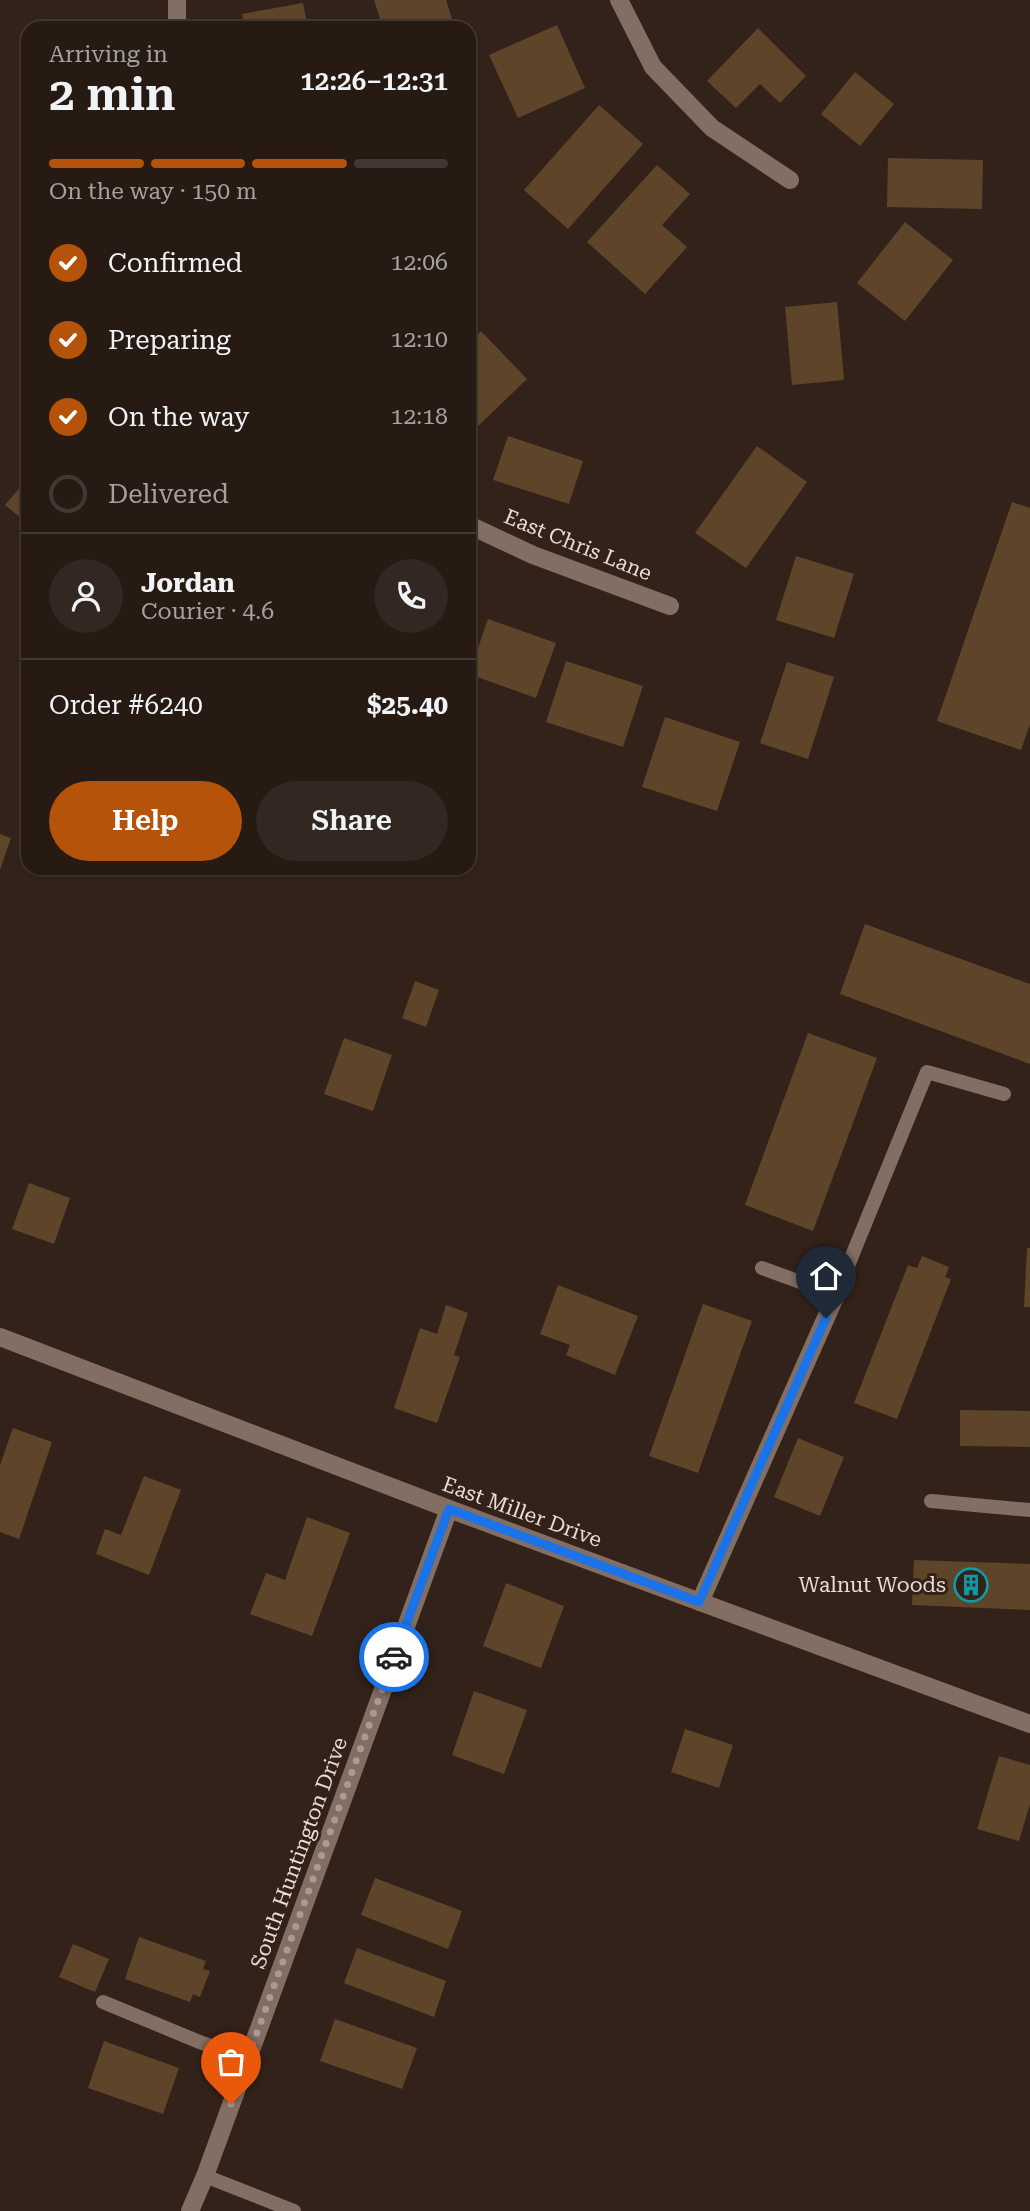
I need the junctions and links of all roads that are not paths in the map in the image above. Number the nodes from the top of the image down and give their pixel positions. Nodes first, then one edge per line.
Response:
1 (177, 0) edge
2 (620, 0) edge
3 (177, 21) edge
4 (790, 180) dead end
5 (476, 528) edge
6 (670, 606) dead end
7 (1004, 1094) dead end
8 (762, 1268) dead end
9 (836, 1295) junction
10 (0, 1337) edge
11 (932, 1501) dead end
12 (449, 1509) junction
13 (1030, 1510) edge
14 (699, 1602) junction
15 (1030, 1724) edge
16 (103, 2002) dead end
17 (248, 2057) junction
18 (205, 2176) junction
19 (190, 2211) edge
20 (294, 2211) edge

1 - 3 street
2 - 4 street
5 - 6 street, East Chris Lane
7 - 9 lane
8 - 9 lane
9 - 14 street
10 - 12 street, East Miller Drive
11 - 13 lane
12 - 14 street, East Miller Drive
12 - 17 street, South Huntington Drive
14 - 15 street, East Miller Drive
16 - 17 lane
17 - 18 street, South Huntington Drive
18 - 19 street, South Huntington Drive
18 - 20 lane

